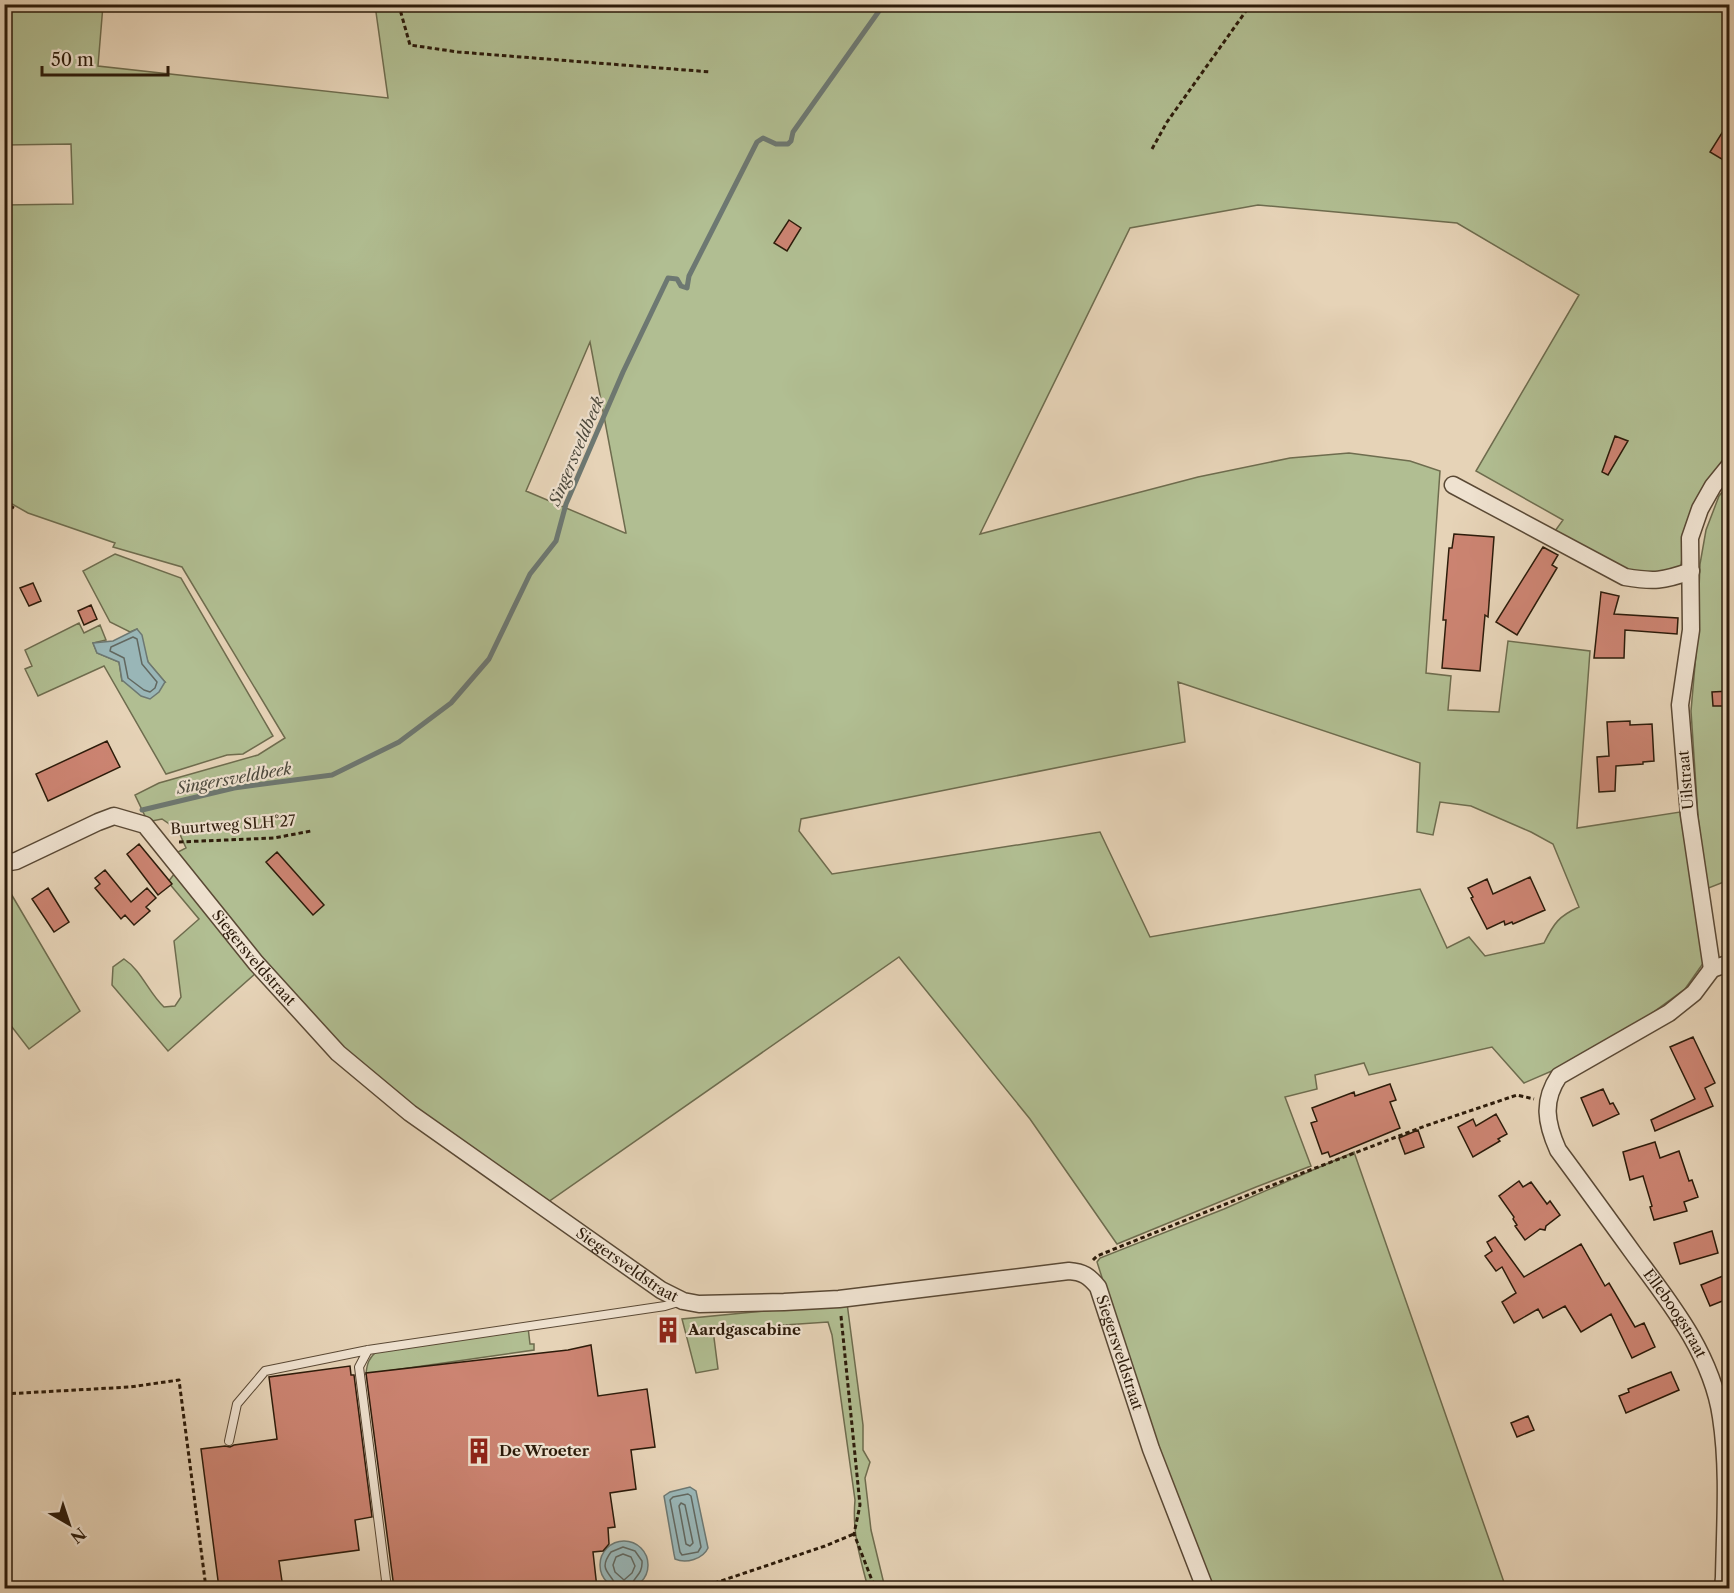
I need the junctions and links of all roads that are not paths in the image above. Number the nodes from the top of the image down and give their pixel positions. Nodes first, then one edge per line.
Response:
1 (1730, 465) edge
2 (1453, 485) dead end
3 (1691, 571) junction
4 (4, 863) edge
5 (1730, 963) edge
6 (1712, 969) junction
7 (682, 1301) junction
8 (368, 1350) junction
9 (229, 1441) dead end
10 (387, 1588) edge
11 (1205, 1588) edge
12 (1723, 1588) edge

1 - 3 street, Uilstraat
2 - 3 street
3 - 6 street, Uilstraat
4 - 7 street, Siegersveldstraat
5 - 6 street
6 - 12 street, Elleboogstraat
7 - 8 lane
7 - 11 street, Siegersveldstraat
8 - 9 lane
8 - 10 lane

